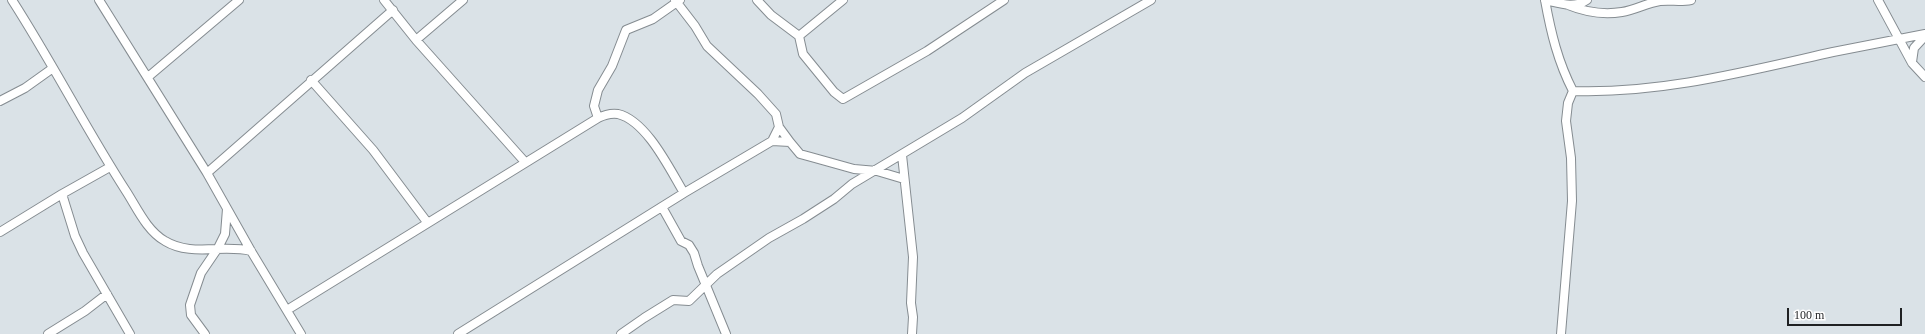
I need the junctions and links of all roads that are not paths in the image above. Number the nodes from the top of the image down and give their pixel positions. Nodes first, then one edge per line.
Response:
1 (12, 0) edge
2 (99, 0) edge
3 (239, 0) edge
4 (384, 0) edge
5 (463, 0) edge
6 (757, 0) edge
7 (843, 0) edge
8 (1004, 0) edge
9 (1151, 0) edge
10 (1545, 0) edge
11 (1587, 0) edge
12 (1691, 0) edge
13 (1878, 0) edge
14 (678, 1) edge
15 (1568, 5) junction
16 (393, 10) junction
17 (1925, 35) edge
18 (799, 36) junction
19 (1899, 39) junction
20 (416, 40) junction
21 (1912, 63) junction
22 (53, 68) junction
23 (148, 77) junction
24 (1925, 77) edge
25 (311, 80) junction
26 (1573, 91) junction
27 (0, 101) edge
28 (598, 118) junction
29 (779, 127) junction
30 (772, 141) junction
31 (790, 142) junction
32 (902, 155) junction
33 (525, 162) junction
34 (110, 167) junction
35 (877, 171) junction
36 (207, 173) junction
37 (904, 178) junction
38 (684, 193) junction
39 (62, 194) junction
40 (662, 207) junction
41 (227, 209) junction
42 (427, 222) junction
43 (0, 232) edge
44 (218, 248) junction
45 (251, 252) junction
46 (705, 284) junction
47 (107, 294) junction
48 (288, 310) junction
49 (48, 334) edge
50 (130, 334) edge
51 (205, 334) edge
52 (301, 334) edge
53 (458, 334) edge
54 (621, 334) edge
55 (726, 334) edge
56 (912, 334) edge
57 (1561, 334) edge

1 - 22 street
2 - 23 street
3 - 23 street
4 - 16 street
5 - 20 street
6 - 18 street
7 - 18 street
8 - 18 street
9 - 32 street
10 - 15 street
10 - 26 street
11 - 15 street
12 - 15 street
13 - 19 street
14 - 28 street
14 - 29 street
16 - 20 street
16 - 25 street
17 - 19 street
17 - 21 street
19 - 21 street
19 - 26 street
20 - 33 street
21 - 24 street
22 - 27 street
22 - 34 street
23 - 36 street
25 - 36 street
25 - 42 street
26 - 57 street
28 - 33 street
28 - 38 street
29 - 30 street
29 - 31 street
30 - 31 street
30 - 38 street
31 - 35 street
32 - 35 street
32 - 37 street
33 - 42 street
34 - 39 street
34 - 44 street
35 - 37 street
35 - 46 street
36 - 41 street
37 - 56 street
38 - 40 street
39 - 43 street
39 - 47 street
40 - 46 street
40 - 53 street
41 - 44 street
41 - 45 street
42 - 48 street
44 - 45 street
44 - 51 street
45 - 48 street
46 - 54 street
46 - 55 street
47 - 49 street
47 - 50 street
48 - 52 street

